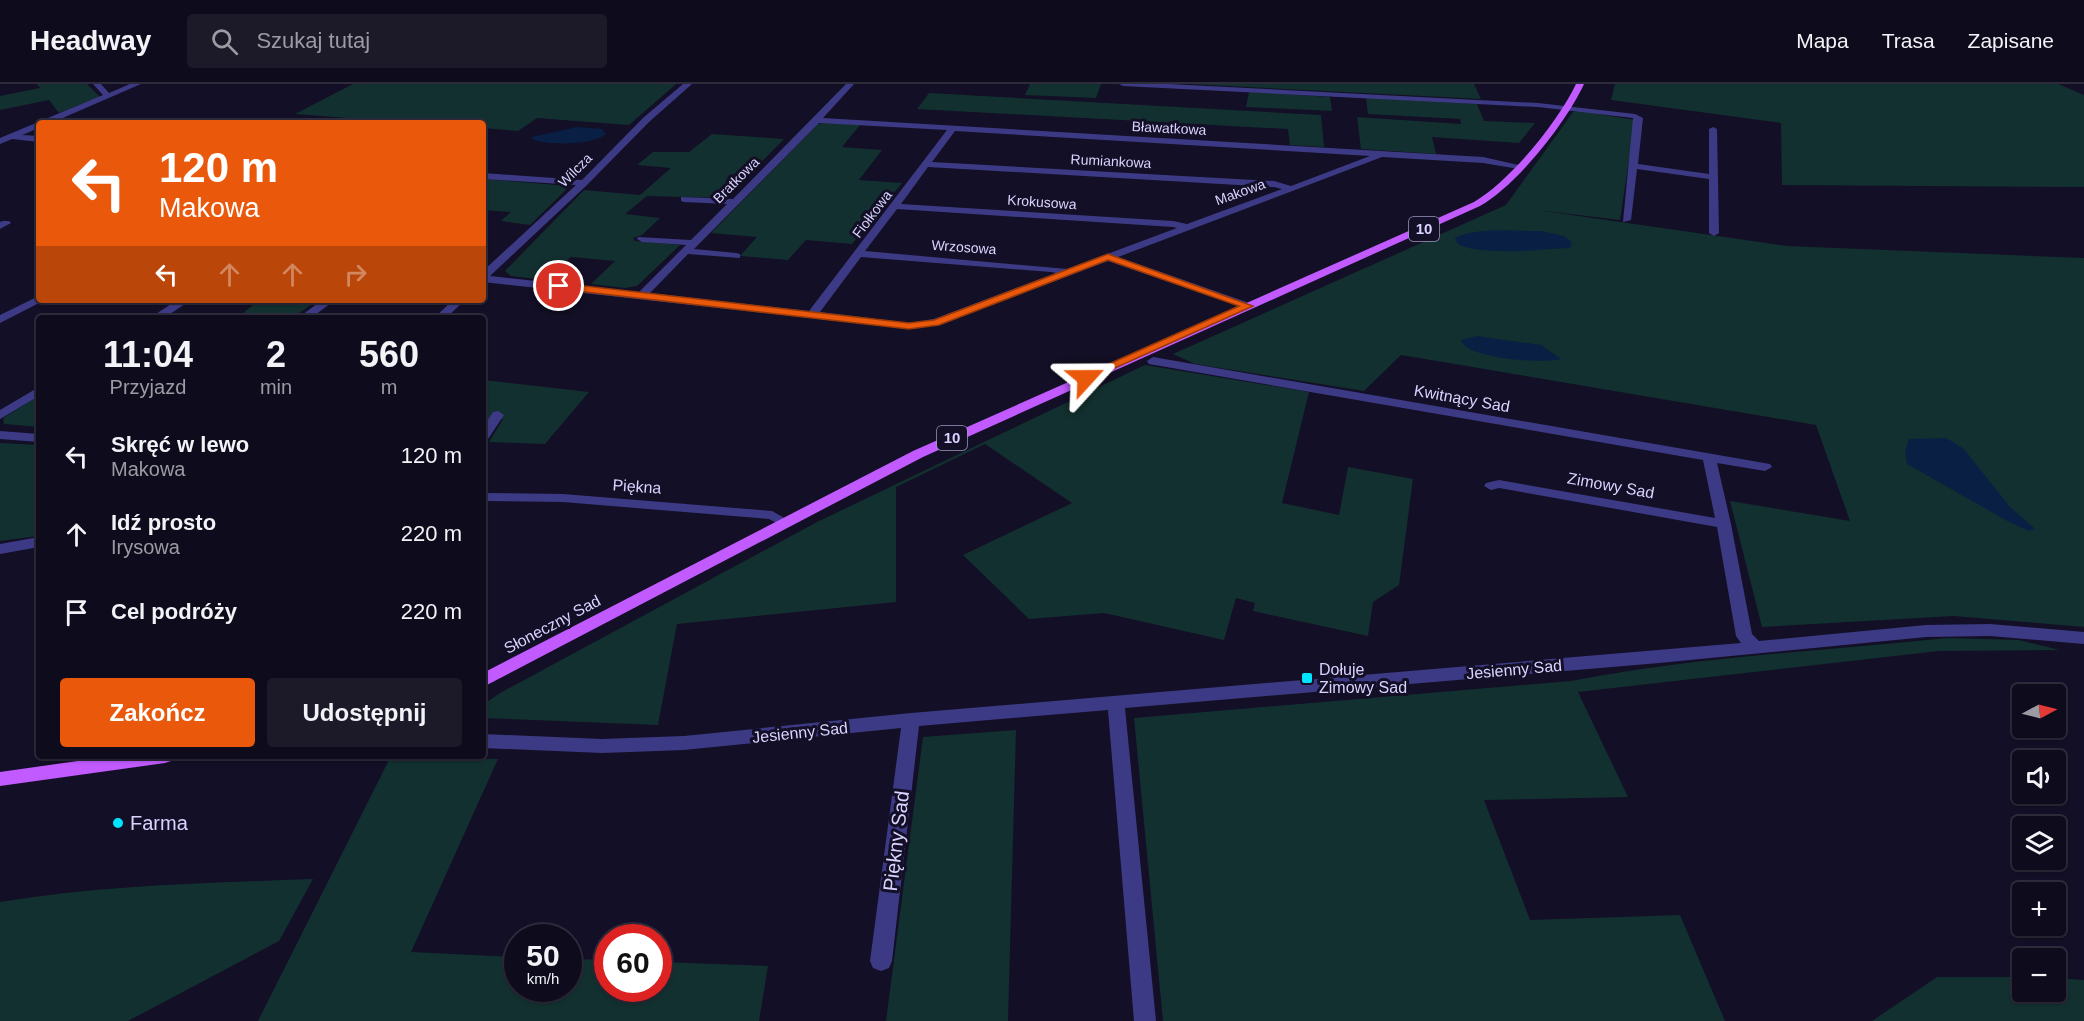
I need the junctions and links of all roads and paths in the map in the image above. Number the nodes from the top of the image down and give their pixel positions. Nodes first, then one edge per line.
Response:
1 (97, 84) edge
2 (137, 84) edge
3 (688, 84) edge
4 (850, 84) edge
5 (1123, 84) edge
6 (1580, 84) edge
7 (108, 96) junction
8 (1567, 108) junction
9 (51, 120) edge
10 (817, 120) junction
11 (36, 126) edge
12 (952, 129) junction
13 (1713, 129) dead end
14 (0, 135) edge
15 (10, 137) junction
16 (36, 139) edge
17 (0, 141) edge
18 (1380, 154) junction
19 (926, 164) junction
20 (1519, 166) junction
21 (1634, 166) junction
22 (486, 176) edge
23 (1714, 177) junction
24 (584, 183) junction
25 (1293, 189) junction
26 (684, 199) dead end
27 (733, 202) junction
28 (894, 206) junction
29 (1626, 220) dead end
30 (1188, 227) junction
31 (1714, 233) dead end
32 (642, 238) dead end
33 (690, 247) junction
34 (858, 254) junction
35 (736, 256) dead end
36 (1108, 256) junction
37 (1067, 272) junction
38 (486, 275) edge
39 (486, 278) edge
40 (641, 296) junction
41 (36, 301) edge
42 (180, 303) edge
43 (325, 303) edge
44 (456, 303) edge
45 (1248, 306) junction
46 (161, 315) edge
47 (307, 315) edge
48 (443, 315) edge
49 (812, 315) junction
50 (0, 320) edge
51 (1153, 361) dead end
52 (36, 393) edge
53 (0, 415) edge
54 (498, 415) dead end
55 (486, 432) edge
56 (0, 435) edge
57 (36, 438) edge
58 (1709, 458) junction
59 (1765, 467) dead end
60 (1491, 486) dead end
61 (486, 497) edge
62 (786, 523) junction
63 (1724, 524) junction
64 (36, 543) edge
65 (0, 549) edge
66 (2084, 638) edge
67 (1755, 648) junction
68 (486, 679) edge
69 (1116, 703) junction
70 (911, 720) junction
71 (486, 741) edge
72 (143, 759) edge
73 (0, 779) edge
74 (881, 961) dead end
75 (1145, 1021) edge

1 - 7 street
2 - 7 street
3 - 24 street, Wilcza
4 - 10 street, Bratkowa
5 - 8 street
6 - 8 main road, 10
7 - 9 street
8 - 20 main road, 10
8 - 21 street
10 - 12 street, Bławatkowa
10 - 27 street, Bratkowa
11 - 15 street
12 - 18 street, Bławatkowa
12 - 19 street, Fiołkowa
13 - 23 street
14 - 15 street
15 - 16 street
15 - 17 street
18 - 20 street, Bławatkowa
18 - 25 street, Makowa
19 - 25 street, Rumiankowa
19 - 28 street, Fiołkowa
20 - 45 main road, 10
21 - 23 street
21 - 29 street
22 - 24 street
23 - 31 street
24 - 38 street, Wilcza
25 - 30 street, Makowa
26 - 27 street
27 - 33 street, Bratkowa
28 - 30 street, Krokusowa
28 - 34 street, Fiołkowa
30 - 36 street, Makowa
32 - 33 street
33 - 35 street
33 - 40 street, Bratkowa
34 - 37 street, Wrzosowa
34 - 49 street, Fiołkowa
36 - 37 street, Makowa
36 - 45 street
37 - 49 street, Makowa
39 - 40 street, Makowa
40 - 49 street, Makowa
41 - 50 street
42 - 46 street
43 - 47 street
44 - 48 street
45 - 62 main road, 10
51 - 58 street, Kwitnący Sad
52 - 53 street
54 - 55 street
56 - 57 street
58 - 59 street, Kwitnący Sad
58 - 63 street
60 - 63 street, Zimowy Sad
61 - 62 street, Piękna
62 - 68 main road, Słoneczny Sad / 10
63 - 67 street
64 - 65 street
66 - 67 street, Jesienny Sad
67 - 69 street, Jesienny Sad
69 - 70 street, Jesienny Sad
69 - 75 street
70 - 71 street, Jesienny Sad
70 - 74 street, Piękny Sad
72 - 73 main road

